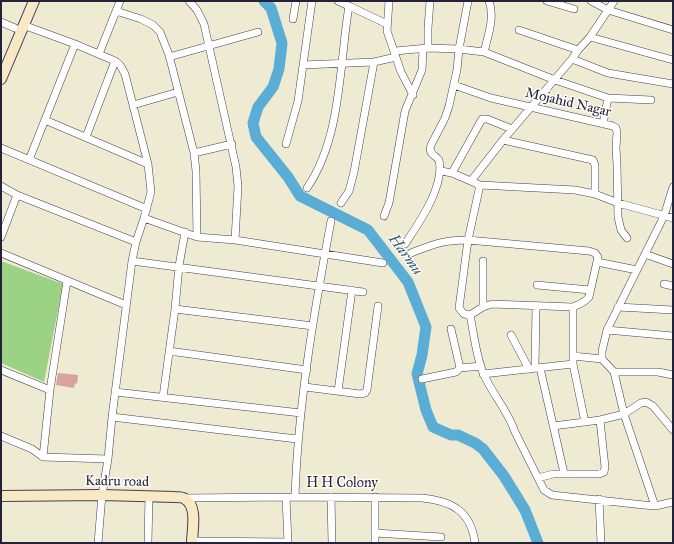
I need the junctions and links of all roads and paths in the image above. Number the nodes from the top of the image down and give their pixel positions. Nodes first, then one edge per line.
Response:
1 (26, 1) edge
2 (34, 1) edge
3 (120, 1) edge
4 (189, 1) edge
5 (296, 1) edge
6 (312, 1) edge
7 (338, 1) edge
8 (389, 1) edge
9 (430, 1) edge
10 (468, 1) edge
11 (489, 1) edge
12 (547, 1) edge
13 (591, 1) edge
14 (614, 1) edge
15 (349, 6) junction
16 (574, 9) dead end
17 (608, 10) junction
18 (116, 11) junction
19 (293, 19) dead end
20 (1, 22) edge
21 (387, 24) junction
22 (19, 27) junction
23 (519, 30) dead end
24 (673, 30) edge
25 (258, 32) dead end
26 (590, 37) junction
27 (75, 44) junction
28 (209, 46) junction
29 (425, 48) junction
30 (459, 49) junction
31 (578, 50) junction
32 (484, 52) junction
33 (99, 54) junction
34 (395, 54) junction
35 (169, 57) junction
36 (572, 59) junction
37 (673, 60) edge
38 (1, 61) edge
39 (115, 61) junction
40 (374, 62) junction
41 (343, 64) junction
42 (303, 65) junction
43 (1, 79) edge
44 (555, 80) junction
45 (673, 84) edge
46 (454, 85) junction
47 (178, 92) junction
48 (413, 95) junction
49 (608, 98) junction
50 (651, 100) dead end
51 (132, 105) junction
52 (531, 108) junction
53 (45, 120) junction
54 (603, 124) junction
55 (512, 130) junction
56 (86, 137) junction
57 (503, 140) junction
58 (232, 144) junction
59 (286, 144) dead end
60 (1, 148) edge
61 (194, 153) junction
62 (29, 160) junction
63 (148, 164) junction
64 (440, 171) junction
65 (452, 173) junction
66 (471, 181) junction
67 (480, 185) junction
68 (1, 186) edge
69 (673, 187) edge
70 (307, 188) dead end
71 (595, 194) junction
72 (17, 195) junction
73 (341, 203) dead end
74 (618, 203) junction
75 (147, 208) junction
76 (384, 216) dead end
77 (664, 216) junction
78 (144, 218) junction
79 (673, 218) edge
80 (331, 221) dead end
81 (185, 232) junction
82 (197, 236) junction
83 (1, 237) edge
84 (627, 238) dead end
85 (235, 240) junction
86 (468, 240) junction
87 (136, 242) junction
88 (405, 244) dead end
89 (1, 253) edge
90 (412, 253) dead end
91 (325, 254) junction
92 (645, 254) junction
93 (132, 261) junction
94 (483, 261) dead end
95 (597, 262) junction
96 (383, 263) dead end
97 (673, 264) edge
98 (179, 266) junction
99 (636, 270) junction
100 (67, 280) junction
101 (664, 284) dead end
102 (537, 285) dead end
103 (319, 286) junction
104 (673, 286) edge
105 (352, 290) junction
106 (590, 290) junction
107 (363, 292) dead end
108 (126, 305) junction
109 (378, 306) dead end
110 (536, 306) junction
111 (483, 307) junction
112 (573, 307) junction
113 (618, 308) junction
114 (175, 309) junction
115 (673, 310) edge
116 (470, 315) junction
117 (313, 326) junction
118 (451, 329) dead end
119 (607, 330) junction
120 (511, 335) dead end
121 (673, 336) edge
122 (169, 351) junction
123 (573, 356) junction
124 (602, 359) junction
125 (573, 364) junction
126 (481, 366) junction
127 (460, 368) junction
128 (534, 368) junction
129 (1, 370) edge
130 (307, 370) junction
131 (614, 372) junction
132 (483, 374) junction
133 (673, 374) edge
134 (422, 379) dead end
135 (305, 387) junction
136 (50, 390) junction
137 (338, 391) junction
138 (115, 392) junction
139 (162, 396) junction
140 (301, 413) junction
141 (624, 414) junction
142 (112, 417) junction
143 (600, 420) junction
144 (585, 422) junction
145 (553, 426) junction
146 (673, 430) edge
147 (1, 436) edge
148 (297, 439) junction
149 (43, 457) junction
150 (108, 459) junction
151 (564, 473) junction
152 (538, 478) junction
153 (102, 495) junction
154 (1, 496) edge
155 (148, 496) junction
156 (286, 497) junction
157 (294, 497) junction
158 (331, 497) junction
159 (375, 497) junction
160 (185, 498) junction
161 (598, 500) junction
162 (673, 502) edge
163 (655, 506) junction
164 (375, 532) junction
165 (441, 537) dead end
166 (192, 542) edge
167 (98, 543) edge
168 (148, 543) edge
169 (288, 543) edge
170 (332, 543) edge
171 (375, 543) edge
172 (475, 543) edge
173 (601, 543) edge

1 - 22 main road
2 - 22 main road
3 - 18 street
4 - 28 street
5 - 19 street
6 - 42 street
7 - 15 street
8 - 21 street
9 - 29 street
10 - 30 street
11 - 32 street
12 - 16 street
13 - 17 street
14 - 17 street
15 - 21 street
15 - 41 street
17 - 24 street
17 - 26 street
18 - 33 street
18 - 35 street
20 - 22 street
21 - 34 street
22 - 27 street
22 - 38 main road
22 - 43 main road
23 - 31 street
25 - 28 street
26 - 31 street
26 - 37 street
27 - 33 street
27 - 53 street
28 - 35 street
28 - 58 street
29 - 30 street
29 - 34 street
29 - 48 street
30 - 32 street
30 - 46 street
31 - 36 street
32 - 44 street
33 - 39 street
34 - 40 street
34 - 48 street
35 - 47 street
36 - 44 street
36 - 45 street
39 - 51 street
39 - 56 street
40 - 41 street
40 - 73 street
41 - 42 street
41 - 70 street
42 - 59 street
44 - 49 street
44 - 52 street
46 - 52 street, Mojahid Nagar
46 - 64 street
47 - 51 street
47 - 61 street
48 - 76 street
49 - 50 street
49 - 54 street
51 - 63 street
52 - 54 street, Mojahid Nagar
52 - 55 street
53 - 56 street
53 - 62 street
54 - 74 street, Mojahid Nagar
55 - 57 street
55 - 65 street
56 - 63 street
57 - 66 street
57 - 71 street
58 - 61 street
58 - 85 street
60 - 62 street
61 - 82 street
62 - 75 street
63 - 75 street
64 - 65 street
64 - 88 street
65 - 66 street
66 - 67 street
67 - 71 street
67 - 86 street
68 - 72 street
69 - 77 street
71 - 74 street
72 - 83 street
72 - 87 street
74 - 77 street
74 - 84 street, Mojahid Nagar
75 - 78 street
77 - 79 street
77 - 92 street
78 - 81 street
78 - 87 street
80 - 91 street
81 - 82 street
81 - 98 street
82 - 85 street
85 - 91 street
86 - 90 street
86 - 95 street
86 - 116 street
87 - 93 street
89 - 100 street
91 - 96 street
91 - 103 street
92 - 97 street
92 - 99 street
93 - 98 street
93 - 108 street
94 - 111 street
95 - 99 street
95 - 106 street
98 - 103 street
98 - 114 street
99 - 113 street
100 - 108 street
100 - 136 street
101 - 104 street
102 - 106 street
103 - 105 street
103 - 117 street
105 - 107 street
105 - 137 street
106 - 112 street
108 - 138 street
109 - 137 street
110 - 111 street
110 - 112 street
110 - 128 street
111 - 116 street
112 - 123 street
113 - 115 street
113 - 119 street
114 - 117 street
114 - 122 street
116 - 126 street
117 - 130 street
118 - 127 street
119 - 121 street
119 - 124 street
120 - 128 street
122 - 130 street
122 - 139 street
123 - 124 street
123 - 125 street
124 - 131 street
125 - 128 street
125 - 144 street
126 - 127 street
126 - 132 street
127 - 134 street
128 - 132 street
128 - 145 street
129 - 136 street
130 - 135 street
131 - 133 street
131 - 141 street
132 - 152 street
135 - 137 street
135 - 140 street
136 - 149 street
138 - 139 street
138 - 142 street
139 - 140 street
140 - 148 street
141 - 143 street
141 - 146 street
141 - 163 street
142 - 148 street
142 - 150 street
143 - 144 street
143 - 151 street
144 - 145 street
145 - 151 street
147 - 149 street
148 - 157 street
149 - 150 street
150 - 153 street
151 - 152 street
152 - 161 street
153 - 154 main road, Kadru road
153 - 155 main road, Kadru road
153 - 167 street
155 - 160 main road, Kadru road
155 - 168 street
156 - 157 street, H H Colony
156 - 160 street, H H Colony
156 - 169 street
157 - 158 street, H H Colony
158 - 159 street, H H Colony
158 - 170 street
159 - 164 street
159 - 172 street, H H Colony
160 - 166 main road
161 - 163 street
161 - 173 street
162 - 163 street
164 - 165 street
164 - 171 street
166 - 169 street

